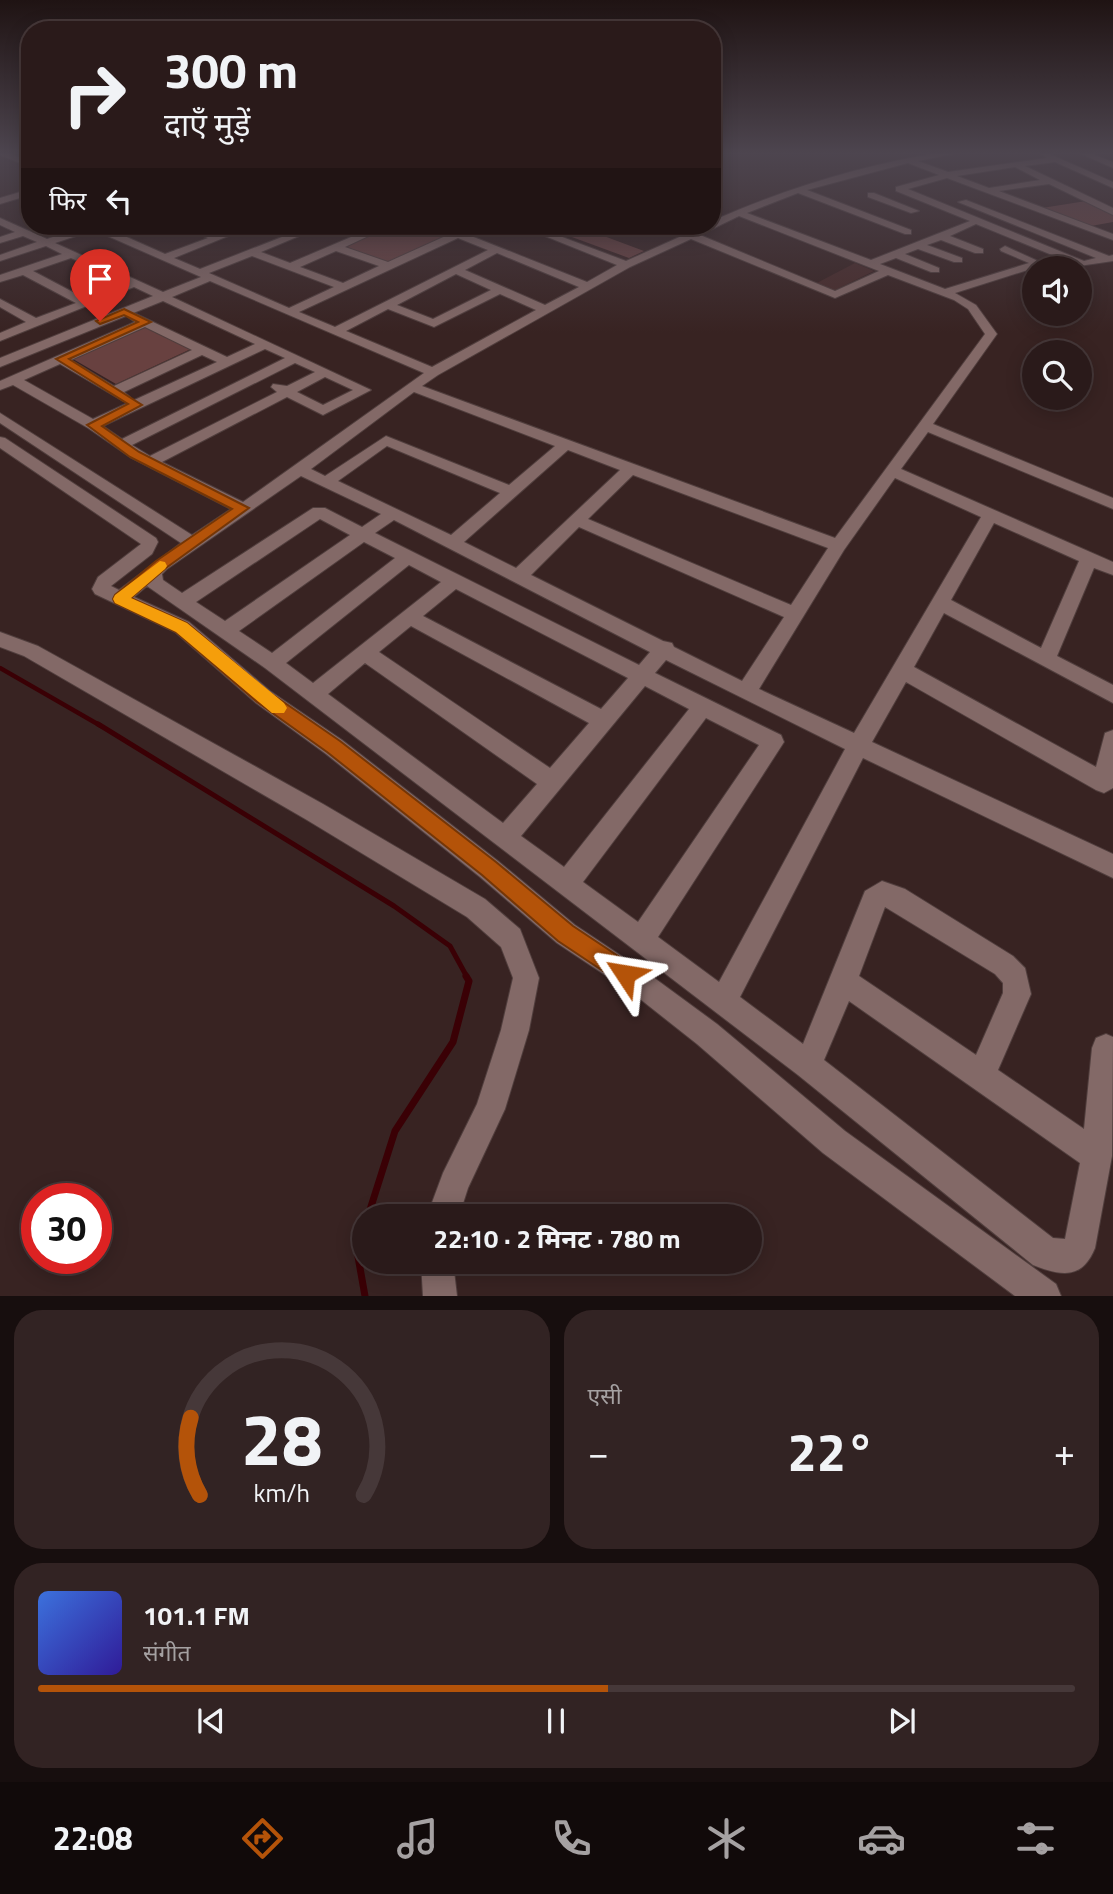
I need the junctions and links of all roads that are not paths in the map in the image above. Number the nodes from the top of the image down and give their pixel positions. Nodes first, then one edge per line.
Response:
1 (738, 212) edge
2 (740, 212) edge
3 (855, 212) edge
4 (954, 212) edge
5 (991, 212) edge
6 (1048, 212) edge
7 (922, 213) edge
8 (721, 220) edge
9 (0, 221) edge
10 (889, 225) junction
11 (21, 231) edge
12 (908, 232) dead end
13 (21, 233) edge
14 (31, 235) edge
15 (67, 235) edge
16 (115, 235) edge
17 (210, 235) edge
18 (225, 235) edge
19 (295, 235) edge
20 (364, 235) edge
21 (456, 235) edge
22 (460, 235) edge
23 (548, 235) edge
24 (689, 235) edge
25 (693, 235) edge
26 (941, 236) junction
27 (1113, 237) edge
28 (217, 238) junction
29 (0, 240) edge
30 (46, 242) junction
31 (918, 245) junction
32 (335, 247) junction
33 (495, 250) junction
34 (979, 251) dead end
35 (251, 252) junction
36 (72, 254) junction
37 (896, 254) junction
38 (1021, 256) joint
39 (166, 257) junction
40 (0, 258) edge
41 (1111, 258) edge
42 (958, 260) dead end
43 (871, 264) junction
44 (626, 265) junction
45 (388, 266) junction
46 (289, 267) junction
47 (456, 270) junction
48 (935, 270) dead end
49 (24, 271) junction
50 (888, 271) junction
51 (1022, 271) edge
52 (206, 275) junction
53 (0, 279) edge
54 (135, 283) junction
55 (970, 283) junction
56 (587, 286) junction
57 (344, 287) junction
58 (501, 289) junction
59 (945, 293) junction
60 (161, 296) junction
61 (0, 302) edge
62 (85, 303) junction
63 (387, 304) junction
64 (544, 309) junction
65 (124, 312) junction
66 (289, 312) junction
67 (146, 322) junction
68 (35, 323) junction
69 (337, 331) junction
70 (0, 337) edge
71 (265, 344) junction
72 (202, 350) junction
73 (295, 358) junction
74 (61, 359) junction
75 (2, 360) edge
76 (227, 362) junction
77 (325, 372) junction
78 (433, 372) junction
79 (258, 376) junction
80 (7, 383) edge
81 (412, 387) junction
82 (114, 391) junction
83 (287, 392) junction
84 (136, 405) junction
85 (0, 417) edge
86 (93, 425) junction
87 (925, 426) junction
88 (0, 441) edge
89 (566, 444) junction
90 (121, 445) junction
91 (150, 462) junction
92 (630, 469) junction
93 (300, 470) junction
94 (892, 471) junction
95 (328, 481) junction
96 (512, 492) junction
97 (1113, 504) edge
98 (242, 508) junction
99 (393, 513) junction
100 (990, 516) junction
101 (577, 520) junction
102 (362, 535) junction
103 (192, 543) junction
104 (452, 543) junction
105 (838, 546) junction
106 (407, 558) junction
107 (1089, 559) junction
108 (1113, 569) edge
109 (153, 573) junction
110 (519, 576) junction
111 (454, 581) junction
112 (120, 599) junction
113 (181, 603) junction
114 (941, 603) junction
115 (795, 614) junction
116 (410, 617) junction
117 (225, 631) junction
118 (0, 639) edge
119 (665, 648) junction
120 (365, 653) junction
121 (1046, 659) junction
122 (272, 663) junction
123 (902, 670) junction
124 (641, 676) junction
125 (746, 692) junction
126 (314, 694) junction
127 (1113, 695) edge
128 (703, 707) junction
129 (604, 721) junction
130 (1113, 739) edge
131 (859, 745) junction
132 (552, 782) junction
133 (505, 838) junction
134 (1113, 866) edge
135 (566, 884) junction
136 (641, 940) junction
137 (844, 981) junction
138 (723, 1001) junction
139 (1106, 1048) dead end
140 (808, 1065) junction
141 (981, 1076) junction
142 (1097, 1156) junction
143 (447, 1204) edge
144 (438, 1274) edge
145 (440, 1296) edge
146 (1044, 1296) edge

1 - 8 street
2 - 43 street
3 - 10 street
4 - 41 street
5 - 41 street
6 - 27 street
7 - 10 street
9 - 11 street
10 - 12 street
13 - 29 street
14 - 30 street
15 - 30 street
16 - 39 street
17 - 28 street
18 - 28 street
19 - 35 street
20 - 32 street
21 - 45 street
22 - 33 street
23 - 44 street
24 - 44 street
25 - 50 street
26 - 31 street
26 - 34 street
26 - 38 street
28 - 39 street
30 - 36 street
30 - 40 street
31 - 37 street
31 - 42 street
32 - 45 street
32 - 46 street
33 - 47 street
33 - 56 street
35 - 46 street
35 - 52 street
36 - 49 street
36 - 54 street
37 - 43 street
37 - 48 street
38 - 55 street
39 - 52 street
43 - 50 street
44 - 56 street
45 - 57 street
46 - 57 street
47 - 58 street
47 - 63 street
49 - 53 street
49 - 62 street
50 - 59 street
51 - 55 street
52 - 60 street
52 - 66 street
54 - 60 street
54 - 62 street
55 - 59 street
56 - 64 street
57 - 66 street
58 - 63 street
58 - 64 street
59 - 87 street
60 - 65 street
60 - 71 street
61 - 68 street
62 - 68 street
63 - 69 street
64 - 78 street
65 - 67 street
65 - 75 street
66 - 69 street
67 - 72 street
67 - 74 street
68 - 70 street
69 - 78 street
71 - 73 street
71 - 76 street
72 - 76 street
72 - 82 street
73 - 77 street
73 - 79 street
74 - 80 street
74 - 82 street
76 - 84 street
77 - 83 street
77 - 83 street
78 - 81 street
79 - 83 street
79 - 90 street
80 - 86 street
81 - 89 street
81 - 93 street
82 - 84 street
83 - 91 street
84 - 86 street
85 - 103 street
86 - 90 street
87 - 94 street
87 - 97 street
88 - 112 street
89 - 92 street
89 - 96 street
90 - 91 street
91 - 98 street
92 - 101 street
92 - 105 street
93 - 95 street
93 - 98 street
94 - 100 street
94 - 105 street
95 - 96 street
95 - 99 street
96 - 104 street
98 - 103 street
99 - 102 street
99 - 104 street
100 - 107 street
100 - 114 street
101 - 110 street
101 - 115 street
102 - 106 street
102 - 113 street
102 - 117 street
103 - 109 street
104 - 110 street
105 - 115 street
106 - 111 street
106 - 122 street
107 - 108 street
107 - 121 street
109 - 112 street
109 - 113 street
110 - 119 street
111 - 116 street
111 - 124 street
112 - 146 street
113 - 117 street
114 - 121 street
114 - 123 street
115 - 125 street
116 - 120 street
116 - 129 street
117 - 122 street
118 - 143 street
119 - 124 street
119 - 125 street
120 - 126 street
120 - 132 street
121 - 127 street
122 - 126 street
123 - 130 street
123 - 131 street
124 - 128 street
124 - 129 street
125 - 131 street
126 - 133 street
128 - 135 street
128 - 136 street
129 - 132 street
131 - 134 street
131 - 138 street
132 - 133 street
133 - 135 street
135 - 136 street
136 - 138 street
137 - 140 street
137 - 141 street
137 - 141 street
138 - 140 street
139 - 142 street
140 - 142 street
141 - 142 street
144 - 145 street

